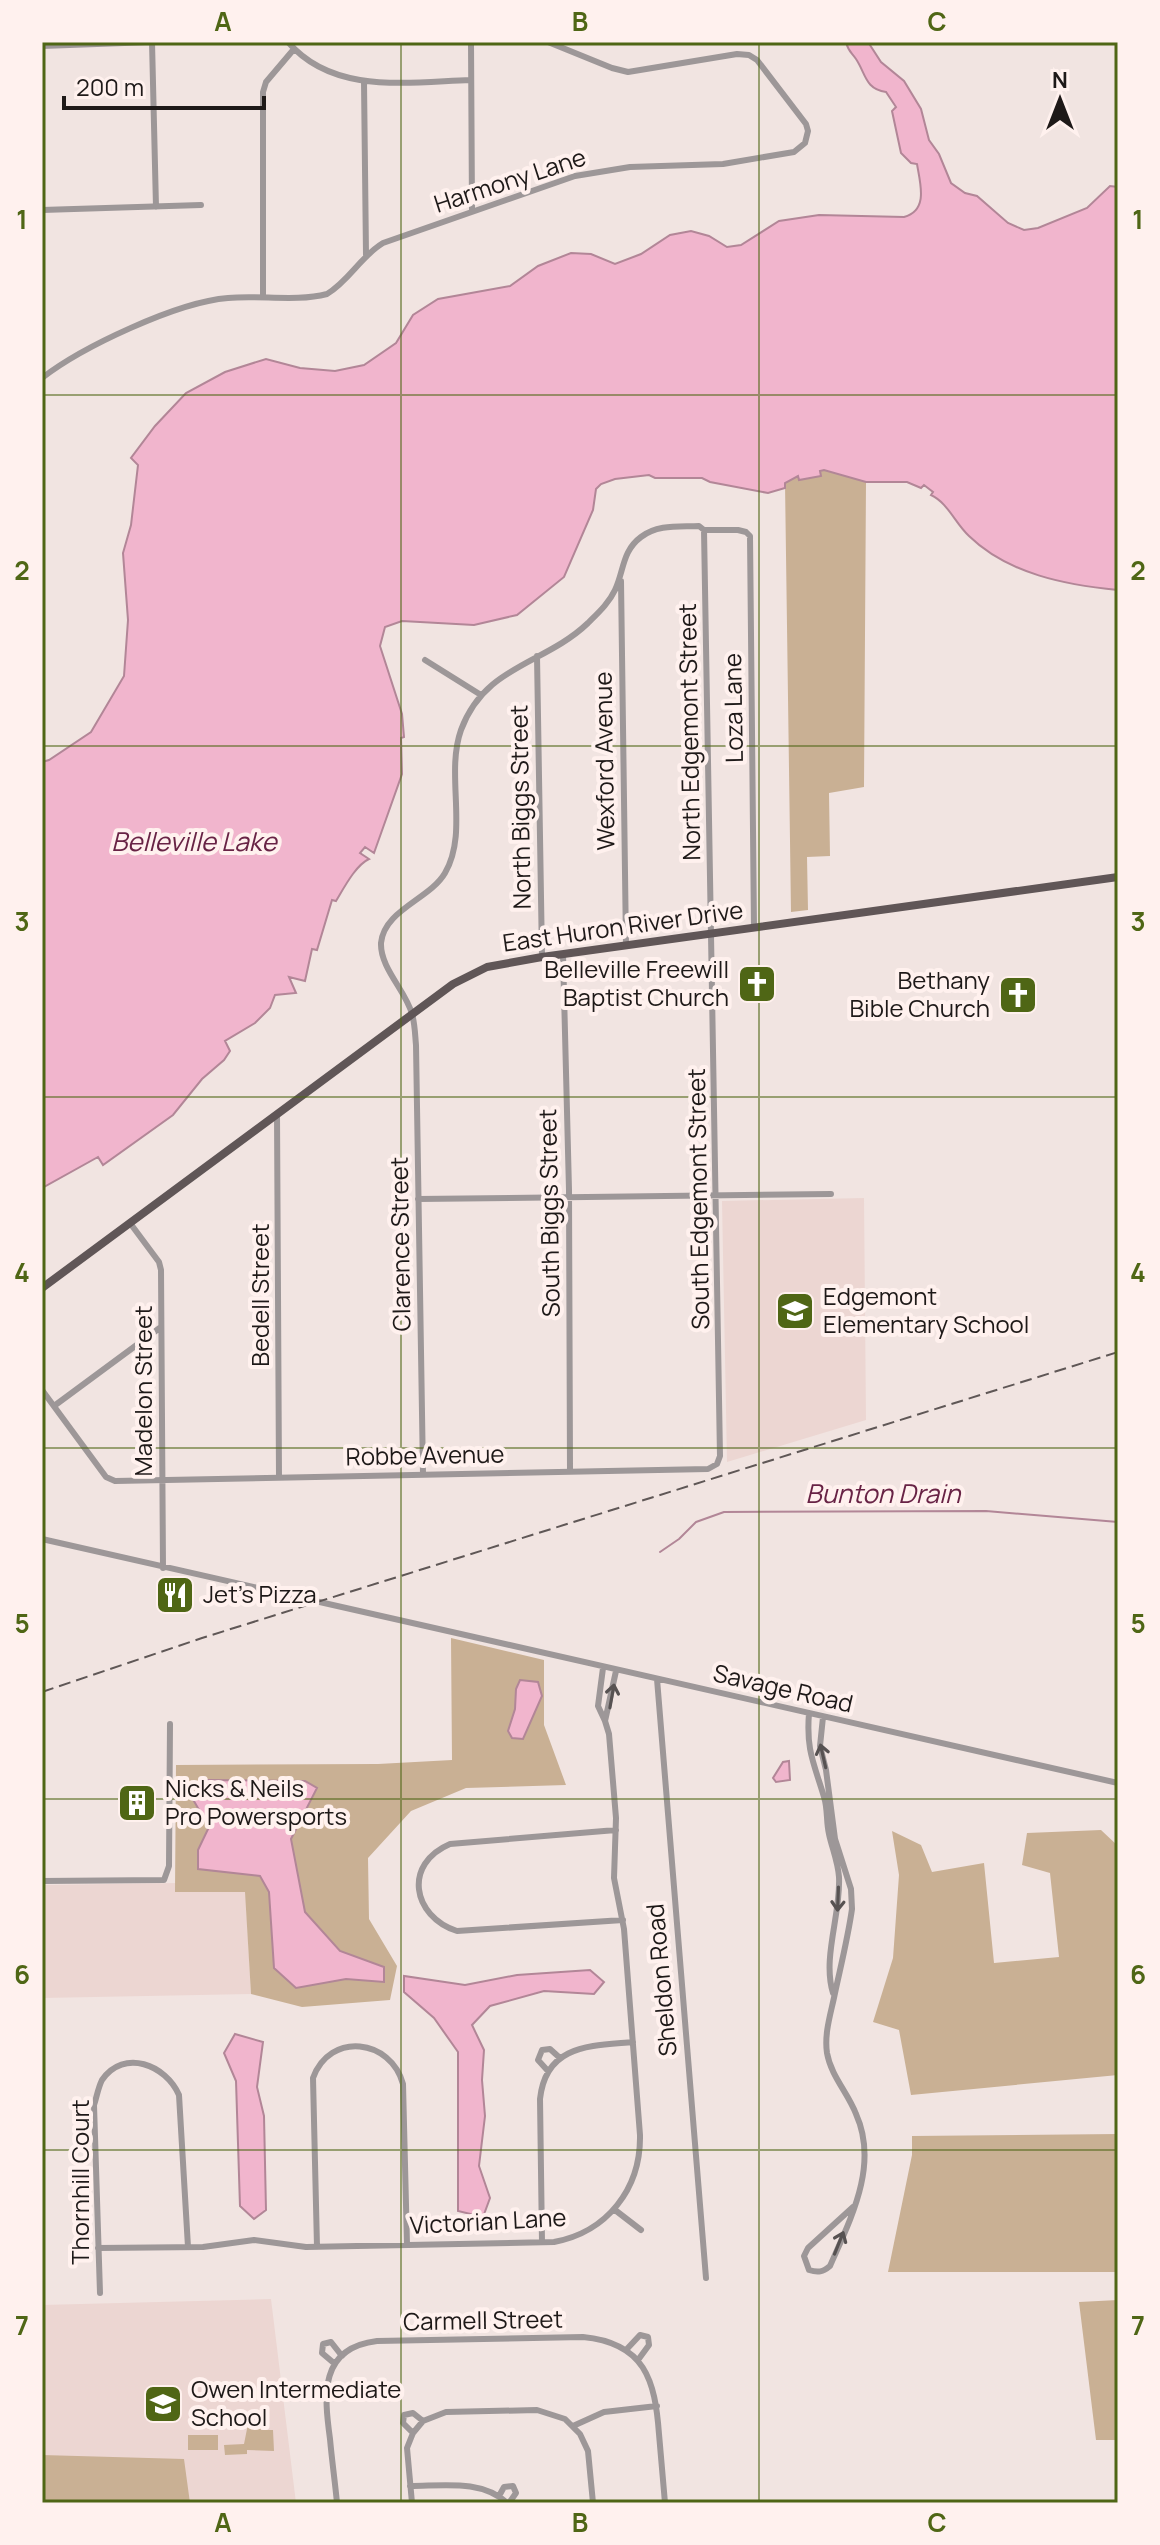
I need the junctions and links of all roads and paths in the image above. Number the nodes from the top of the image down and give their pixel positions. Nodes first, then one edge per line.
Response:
1 (152, 42) edge
2 (288, 42) edge
3 (471, 42) edge
4 (548, 42) edge
5 (42, 46) edge
6 (294, 49) junction
7 (470, 80) junction
8 (364, 82) junction
9 (201, 205) dead end
10 (156, 207) junction
11 (42, 210) edge
12 (472, 211) junction
13 (366, 255) junction
14 (263, 297) junction
15 (42, 378) edge
16 (704, 530) junction
17 (621, 575) junction
18 (537, 656) junction
19 (425, 660) dead end
20 (481, 695) junction
21 (1118, 877) edge
22 (754, 928) junction
23 (712, 933) junction
24 (626, 945) junction
25 (563, 954) junction
26 (542, 957) junction
27 (412, 1014) junction
28 (277, 1114) junction
29 (831, 1194) dead end
30 (717, 1195) junction
31 (569, 1198) junction
32 (418, 1199) junction
33 (130, 1223) junction
34 (42, 1288) edge
35 (161, 1327) junction
36 (42, 1390) edge
37 (54, 1406) junction
38 (717, 1464) joint
39 (570, 1471) junction
40 (423, 1474) junction
41 (279, 1477) junction
42 (162, 1480) junction
43 (42, 1539) edge
44 (163, 1568) junction
45 (603, 1668) junction
46 (616, 1671) junction
47 (657, 1679) junction
48 (809, 1713) junction
49 (823, 1717) junction
50 (605, 1721) junction
51 (170, 1724) dead end
52 (1118, 1783) edge
53 (830, 1822) junction
54 (616, 1830) junction
55 (42, 1881) edge
56 (623, 1920) junction
57 (836, 1928) junction
58 (849, 1931) junction
59 (835, 1997) junction
60 (633, 2042) junction
61 (560, 2058) junction
62 (548, 2071) junction
63 (853, 2207) junction
64 (615, 2210) junction
65 (641, 2230) dead end
66 (542, 2242) junction
67 (407, 2245) junction
68 (188, 2247) junction
69 (317, 2247) junction
70 (98, 2248) junction
71 (706, 2278) dead end
72 (100, 2293) dead end
73 (626, 2350) junction
74 (342, 2356) junction
75 (638, 2360) junction
76 (335, 2364) junction
77 (657, 2406) junction
78 (423, 2421) junction
79 (573, 2426) junction
80 (413, 2433) junction
81 (410, 2486) junction
82 (499, 2496) junction
83 (337, 2503) edge
84 (412, 2503) edge
85 (508, 2503) edge
86 (593, 2503) edge
87 (665, 2503) edge

1 - 5 street
1 - 10 street
2 - 6 street
3 - 7 street
4 - 12 street, Harmony Lane
6 - 8 street
6 - 14 street
7 - 8 street
7 - 12 street
8 - 13 street
9 - 10 street
10 - 11 street
12 - 13 street, Harmony Lane
13 - 14 street, Harmony Lane
14 - 15 street, Harmony Lane
16 - 17 street
16 - 22 street, Loza Lane
16 - 23 street, North Edgemont Street
17 - 18 street
17 - 24 street, Wexford Avenue
18 - 20 street
18 - 26 street, North Biggs Street
19 - 20 street
20 - 27 street
21 - 22 main road, East Huron River Drive
22 - 23 main road, East Huron River Drive
23 - 24 main road, East Huron River Drive
23 - 30 street, South Edgemont Street
24 - 25 main road, East Huron River Drive
25 - 26 main road, East Huron River Drive
25 - 31 street, South Biggs Street
26 - 27 main road, East Huron River Drive
27 - 28 main road, East Huron River Drive
27 - 32 street, Clarence Street
28 - 33 main road, East Huron River Drive
28 - 41 street, Bedell Street
29 - 30 street
30 - 31 street
30 - 38 street, South Edgemont Street
31 - 32 street
31 - 39 street, South Biggs Street
32 - 40 street, Clarence Street
33 - 34 main road, East Huron River Drive
33 - 35 street, Madelon Street
35 - 37 street
35 - 42 street, Madelon Street
36 - 37 street
37 - 42 street, Robbe Avenue
38 - 39 street, Robbe Avenue
39 - 40 street, Robbe Avenue
40 - 41 street, Robbe Avenue
41 - 42 street, Robbe Avenue
42 - 44 street, Madelon Street
43 - 44 street, Savage Road
44 - 45 street, Savage Road
45 - 46 street, Savage Road
45 - 50 street, Victorian Lane
46 - 47 street, Savage Road
50 -> 46 street, Victorian Lane
47 - 48 street, Savage Road
47 - 71 street, Sheldon Road
48 - 49 street, Savage Road
48 - 53 street
49 - 52 street, Savage Road
53 -> 49 street
50 - 54 street, Victorian Lane
51 - 55 street
53 -> 57 street
53 - 58 street
54 - 56 street, Victorian Lane
54 - 56 street
56 - 60 street, Victorian Lane
57 - 58 street
57 - 59 street
58 - 59 street
59 - 63 street
60 - 61 street
60 - 64 street, Victorian Lane
61 - 62 street
61 - 62 street
62 - 66 street
63 -> 63 street
64 - 65 street
64 - 66 street, Victorian Lane
66 - 67 street, Victorian Lane
67 - 69 street, Victorian Lane
67 - 69 street
68 - 69 street, Victorian Lane
68 - 70 street, Victorian Lane
68 - 70 street, Thornhill Court
70 - 72 street, Thornhill Court
73 - 74 street, Carmell Street
73 - 75 street, Carmell Street
73 - 75 street, Carmell Street
74 - 76 street, Carmell Street
74 - 76 street, Carmell Street
75 - 77 street, Carmell Street
76 - 83 street, Carmell Street
77 - 79 street
77 - 87 street, Carmell Street
78 - 79 street
78 - 80 street
78 - 80 street
79 - 86 street
80 - 81 street
81 - 82 street
81 - 84 street
82 - 85 street
82 - 85 street

